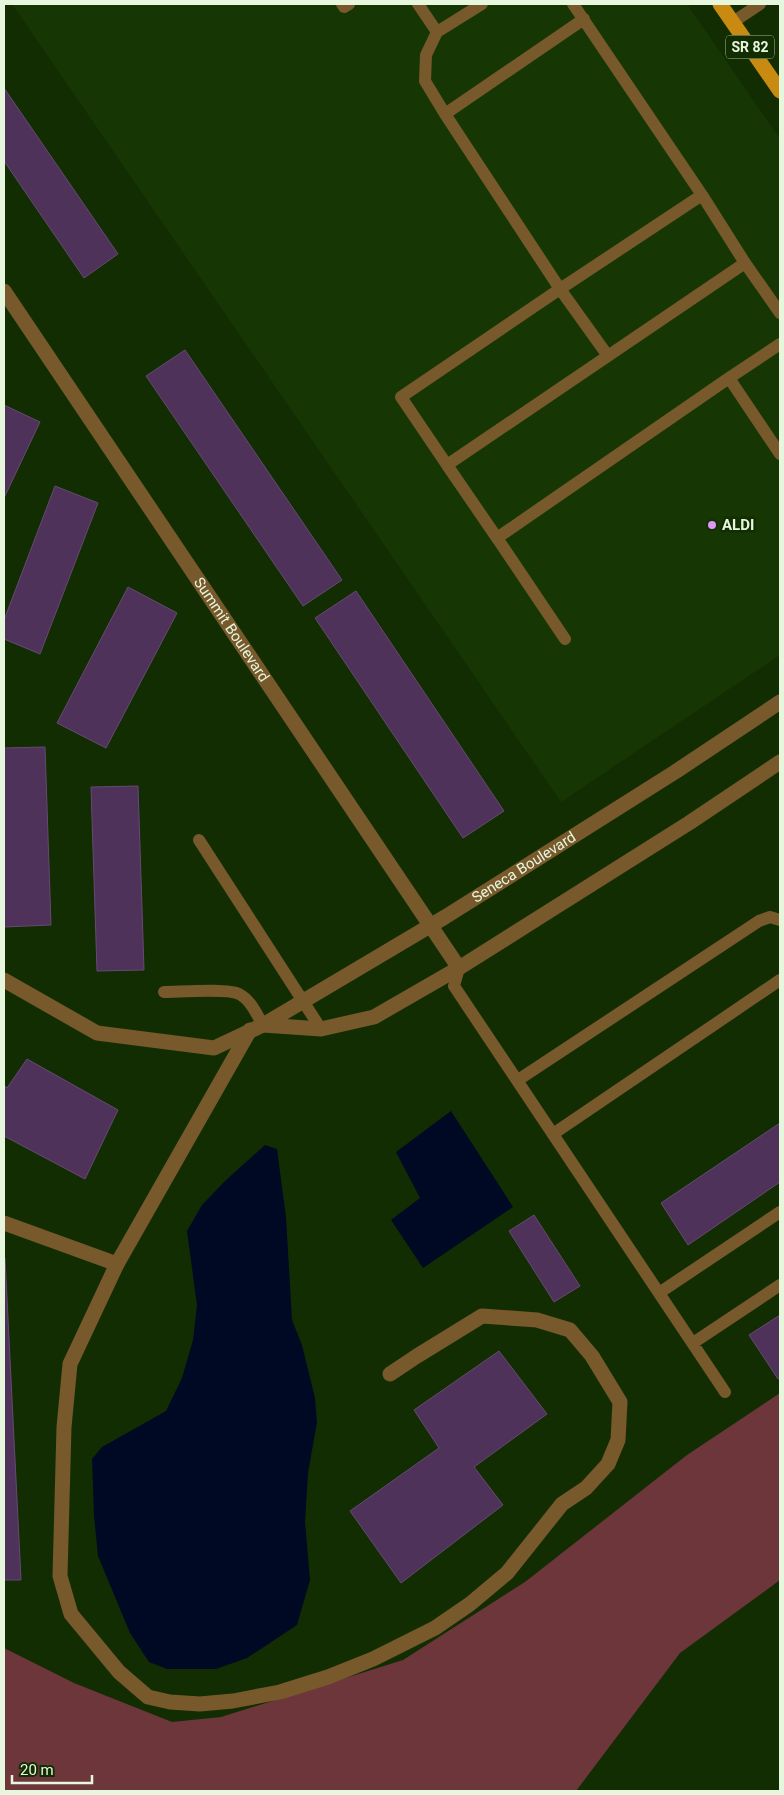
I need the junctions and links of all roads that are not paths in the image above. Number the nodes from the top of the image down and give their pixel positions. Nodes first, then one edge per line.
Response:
1 (342, 4) edge
2 (348, 4) edge
3 (418, 4) edge
4 (482, 4) edge
5 (573, 4) edge
6 (720, 4) edge
7 (760, 4) edge
8 (584, 20) junction
9 (733, 22) junction
10 (437, 32) junction
11 (780, 91) edge
12 (445, 114) junction
13 (702, 195) junction
14 (745, 263) junction
15 (560, 288) junction
16 (4, 291) edge
17 (780, 313) edge
18 (780, 344) edge
19 (608, 356) junction
20 (729, 378) junction
21 (780, 454) edge
22 (447, 465) junction
23 (497, 538) junction
24 (564, 639) dead end
25 (780, 702) edge
26 (780, 762) edge
27 (199, 840) dead end
28 (780, 920) edge
29 (430, 926) junction
30 (458, 968) junction
31 (4, 980) edge
32 (780, 980) edge
33 (164, 992) dead end
34 (303, 1002) junction
35 (257, 1028) junction
36 (321, 1029) junction
37 (518, 1080) junction
38 (553, 1134) junction
39 (780, 1212) edge
40 (4, 1223) edge
41 (118, 1264) junction
42 (780, 1285) edge
43 (659, 1293) junction
44 (693, 1343) junction
45 (390, 1374) dead end
46 (725, 1392) dead end

1 - 2 lane
3 - 10 lane
4 - 10 lane
5 - 8 lane
6 - 9 main road, SR 82
7 - 9 lane
8 - 12 lane
8 - 13 lane
9 - 11 main road, SR 82
10 - 12 lane
12 - 15 lane
13 - 14 lane
13 - 15 lane
14 - 17 lane
14 - 19 lane
15 - 19 lane
15 - 22 lane
16 - 29 street, Summit Boulevard
18 - 20 lane
19 - 22 lane
20 - 21 lane
20 - 23 lane
22 - 23 lane
23 - 24 lane
25 - 29 street, Seneca Boulevard
26 - 30 street
27 - 34 lane
28 - 37 lane
29 - 30 street, Summit Boulevard
29 - 34 street, Seneca Boulevard
30 - 36 street
30 - 37 lane
31 - 35 street, Seneca Boulevard
32 - 38 lane
33 - 35 lane
34 - 35 street, Seneca Boulevard
34 - 36 lane
35 - 36 street
35 - 41 street
37 - 38 lane
38 - 43 lane
39 - 43 lane
40 - 41 street
41 - 45 street
42 - 44 lane
43 - 44 lane
44 - 46 lane

